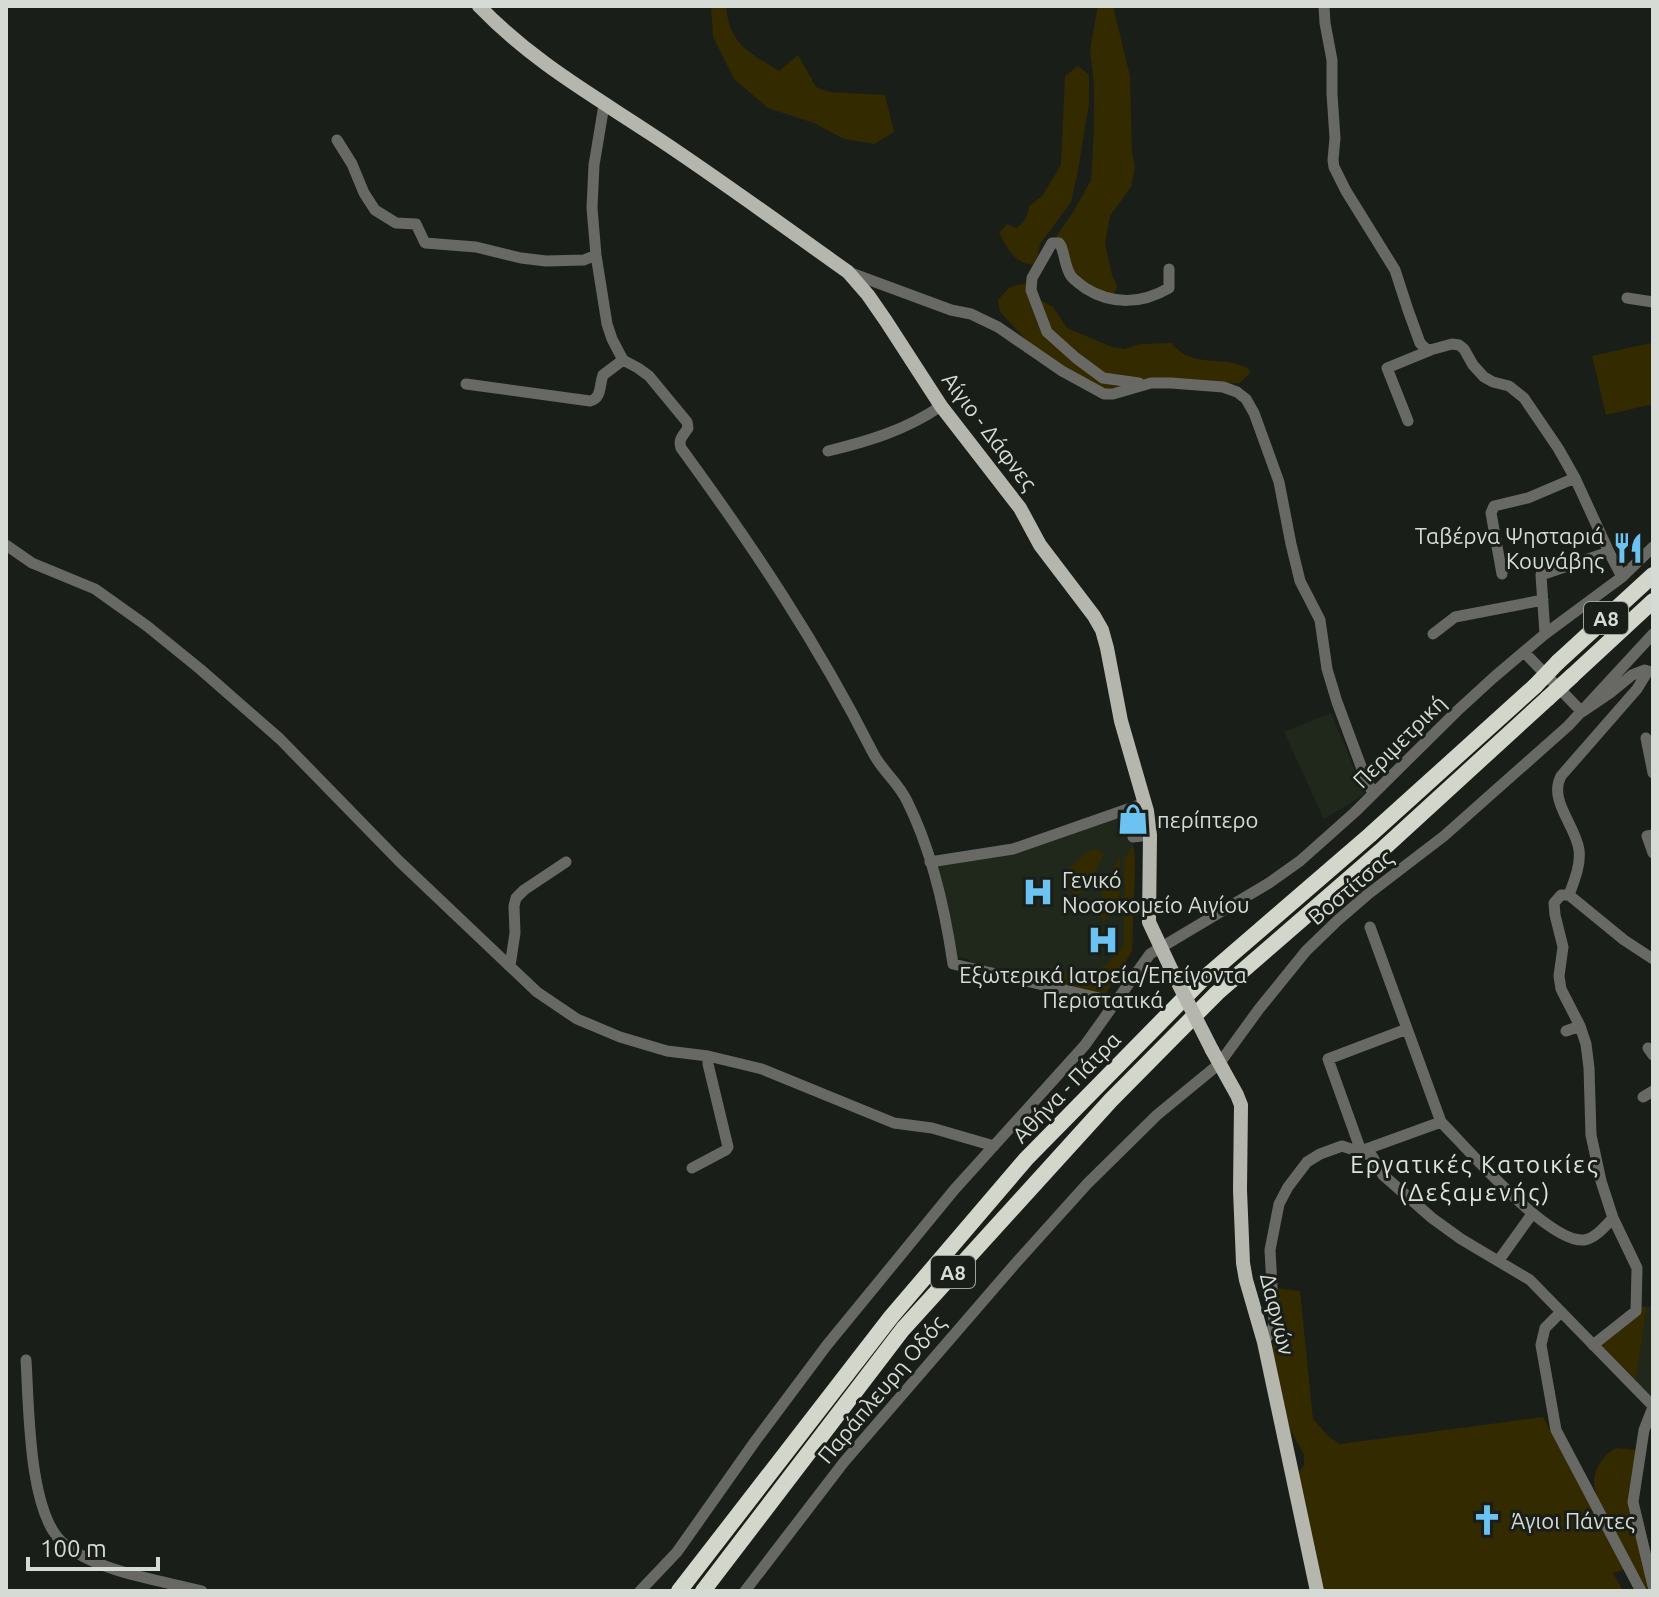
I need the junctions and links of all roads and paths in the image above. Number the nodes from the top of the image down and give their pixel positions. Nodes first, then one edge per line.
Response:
1 (479, 6) edge
2 (1324, 6) edge
3 (604, 105) junction
4 (337, 140) dead end
5 (596, 255) junction
6 (1169, 269) dead end
7 (848, 272) junction
8 (1627, 298) dead end
9 (1653, 302) edge
10 (1432, 350) junction
11 (623, 360) junction
12 (466, 384) dead end
13 (1143, 385) junction
14 (941, 406) junction
15 (1408, 421) dead end
16 (828, 451) dead end
17 (1575, 478) junction
18 (6, 545) edge
19 (1653, 547) edge
20 (1609, 552) junction
21 (1502, 574) dead end
22 (1653, 575) edge
23 (1622, 577) junction
24 (1543, 600) junction
25 (1653, 601) edge
26 (1433, 634) dead end
27 (1545, 634) junction
28 (1653, 634) edge
29 (1525, 653) junction
30 (1628, 662) junction
31 (1649, 671) edge
32 (1582, 712) junction
33 (1646, 738) dead end
34 (1653, 773) edge
35 (1373, 794) junction
36 (1145, 803) junction
37 (1150, 835) junction
38 (1650, 836) edge
39 (1133, 837) dead end
40 (1653, 853) edge
41 (566, 862) dead end
42 (930, 862) junction
43 (1569, 895) junction
44 (1370, 927) dead end
45 (1160, 947) junction
46 (1653, 959) edge
47 (510, 966) junction
48 (1116, 1002) junction
49 (1580, 1026) junction
50 (1407, 1029) junction
51 (1566, 1031) dead end
52 (1212, 1050) joint
53 (708, 1056) junction
54 (1219, 1064) junction
55 (1441, 1122) junction
56 (994, 1146) junction
57 (1361, 1151) junction
58 (692, 1168) dead end
59 (1087, 1184) joint
60 (1532, 1214) junction
61 (1613, 1218) junction
62 (1499, 1260) junction
63 (1560, 1313) junction
64 (1264, 1342) junction
65 (1593, 1345) junction
66 (26, 1360) dead end
67 (1653, 1406) edge
68 (1653, 1586) edge
69 (202, 1591) edge
70 (640, 1591) edge
71 (679, 1591) edge
72 (703, 1591) edge
73 (745, 1591) edge
74 (1317, 1591) edge
75 (1641, 1591) edge

1 - 3 main road, Αίγιο - Δάφνες
2 - 10 street
3 - 5 street
3 - 7 main road, Αίγιο - Δάφνες
4 - 5 street
5 - 11 street
6 - 13 street
7 - 13 street
7 - 14 main road, Αίγιο - Δάφνες
8 - 9 street
10 - 15 street
10 - 17 street
11 - 12 street
11 - 42 street
13 - 35 street
14 - 16 street
14 - 36 main road, Αίγιο - Δάφνες
17 - 20 street
17 - 21 street
18 - 47 street
19 - 23 street, Περιμετρική
20 - 23 street
20 - 24 street
22 - 71 highway, Αθήνα - Πάτρα / Α8, bridge
23 - 27 street, Περιμετρική
24 - 26 street
24 - 27 street
25 - 72 highway, Αθήνα - Πάτρα / Α8, bridge
27 - 29 street, Περιμετρική
28 - 30 street, Βοστίτσας
29 - 32 street
29 - 35 street, Περιμετρική
30 - 31 street
30 - 32 street, Βοστίτσας
31 - 32 street
31 - 43 street
32 - 54 street, Βοστίτσας
33 - 34 street
35 - 45 street, Περιμετρική
36 - 37 main road, Αίγιο - Δάφνες
36 - 42 street
37 - 39 street
37 - 45 main road, Αίγιο - Δάφνες
38 - 40 street
41 - 47 street
42 - 48 street
43 - 46 street
43 - 49 street
44 - 50 street
45 - 48 street, Περιμετρική
45 - 52 main road, Αίγιο - Δάφνες, bridge
47 - 53 street
48 - 56 street, Περιμετρική
49 - 51 street
49 - 61 street
50 - 55 street
50 - 57 street
52 - 54 main road, Δαφνών
53 - 56 street
53 - 58 street
54 - 59 street, Βοστίτσας
54 - 64 main road, Δαφνών
55 - 57 street
55 - 60 street
56 - 70 street, Περιμετρική
57 - 62 street
57 - 64 street
59 - 73 street, Παράπλευρη Οδός
60 - 61 street
60 - 62 street
61 - 65 street
62 - 63 street
63 - 65 street
63 - 75 street
64 - 74 main road, Δαφνών
65 - 67 street
66 - 69 street
67 - 68 street

